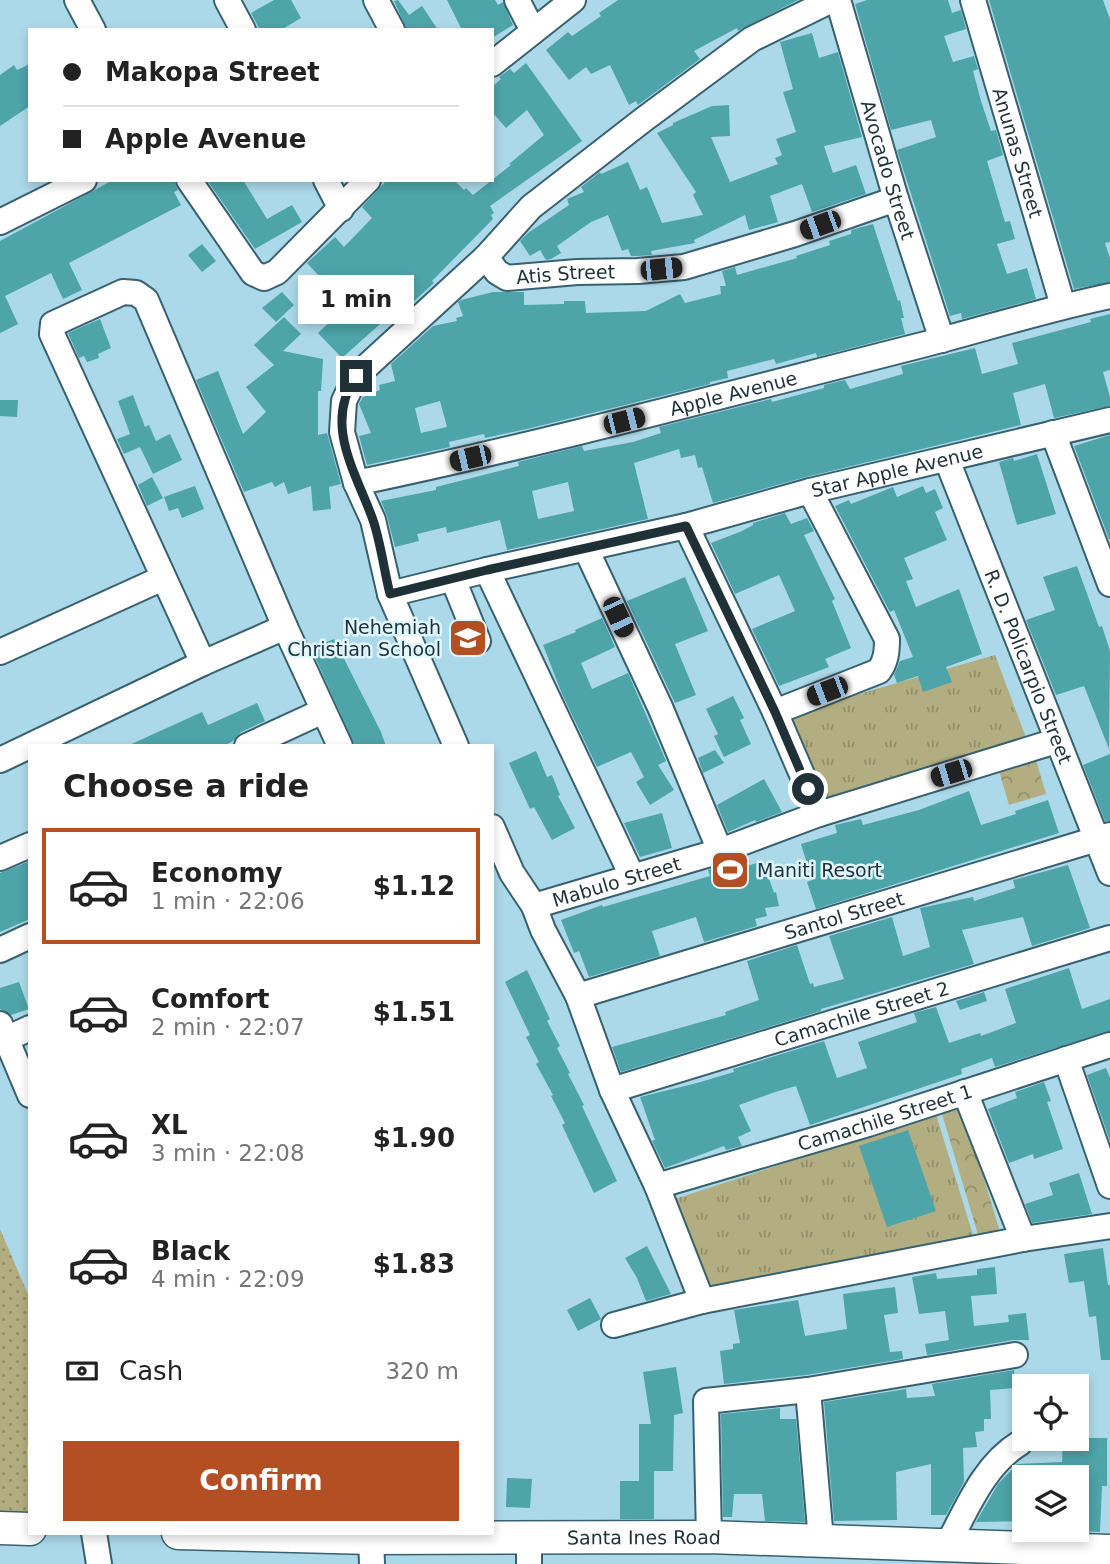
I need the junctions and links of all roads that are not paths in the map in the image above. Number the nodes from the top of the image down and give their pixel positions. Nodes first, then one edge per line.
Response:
1 (78, 0) edge
2 (227, 0) edge
3 (376, 0) edge
4 (517, 0) edge
5 (573, 0) edge
6 (832, 0) edge
7 (838, 0) edge
8 (973, 0) edge
9 (92, 28) edge
10 (242, 28) edge
11 (391, 28) edge
12 (533, 31) junction
13 (494, 62) edge
14 (80, 182) edge
15 (190, 182) edge
16 (327, 182) edge
17 (366, 182) edge
18 (896, 199) junction
19 (341, 209) junction
20 (0, 222) edge
21 (486, 257) junction
22 (1110, 296) edge
23 (1063, 306) junction
24 (942, 340) junction
25 (1110, 420) edge
26 (1053, 433) junction
27 (947, 460) junction
28 (356, 483) junction
29 (810, 491) junction
30 (686, 526) junction
31 (586, 549) junction
32 (487, 570) junction
33 (163, 578) junction
34 (453, 579) junction
35 (1110, 584) edge
36 (390, 594) junction
37 (285, 627) junction
38 (478, 641) dead end
39 (0, 652) edge
40 (204, 663) junction
41 (323, 711) junction
42 (775, 712) junction
43 (1056, 741) junction
44 (34, 744) edge
45 (251, 744) edge
46 (339, 744) edge
47 (455, 744) edge
48 (28, 747) edge
49 (0, 760) edge
50 (819, 814) junction
51 (494, 832) edge
52 (1103, 837) edge
53 (28, 846) edge
54 (720, 851) junction
55 (0, 858) edge
56 (1110, 873) edge
57 (632, 876) junction
58 (534, 906) junction
59 (28, 937) edge
60 (1110, 938) edge
61 (0, 950) edge
62 (578, 996) junction
63 (28, 1028) edge
64 (3, 1032) edge
65 (1110, 1045) edge
66 (1066, 1059) junction
67 (28, 1090) edge
68 (612, 1090) junction
69 (965, 1092) junction
70 (657, 1185) junction
71 (1110, 1186) edge
72 (1110, 1226) edge
73 (1023, 1239) junction
74 (702, 1301) junction
75 (614, 1325) dead end
76 (1015, 1355) dead end
77 (808, 1390) junction
78 (1012, 1448) edge
79 (0, 1528) edge
80 (28, 1529) edge
81 (94, 1535) edge
82 (302, 1535) edge
83 (709, 1537) junction
84 (821, 1540) junction
85 (948, 1544) junction
86 (371, 1551) edge
87 (529, 1551) edge
88 (1110, 1551) edge
89 (99, 1564) edge

1 - 9 street
2 - 10 street
3 - 11 street
4 - 12 street
5 - 12 street
6 - 21 street
7 - 18 street, Avocado Street
8 - 23 street, Anunas Street
12 - 13 street
14 - 20 street
15 - 19 street
16 - 19 street
17 - 19 street
18 - 21 street, Atis Street
18 - 24 street, Avocado Street
21 - 28 street
22 - 23 street, Apple Avenue
23 - 24 street, Apple Avenue
24 - 28 street, Apple Avenue
25 - 26 street, Star Apple Avenue
26 - 27 street, Star Apple Avenue
26 - 35 street
27 - 29 street, Star Apple Avenue
27 - 43 street, R. D. Policarpio Street
28 - 36 street
29 - 30 street, Star Apple Avenue
29 - 42 street
30 - 31 street, Star Apple Avenue
30 - 42 street
31 - 32 street, Star Apple Avenue
31 - 54 street
32 - 34 street, Star Apple Avenue
32 - 57 street
33 - 37 street
33 - 39 street
33 - 40 street
34 - 36 street, Star Apple Avenue
34 - 38 street
36 - 47 street
37 - 40 street
37 - 41 street
40 - 44 street
41 - 45 street
41 - 46 street
42 - 50 street
43 - 50 street, Mabulo Street
43 - 52 street, R. D. Policarpio Street
48 - 49 street
50 - 54 street, Mabulo Street
51 - 58 street
52 - 56 street, R. D. Policarpio Street
52 - 62 street, Santol Street
53 - 55 street
54 - 57 street, Mabulo Street
57 - 58 street, Mabulo Street
58 - 62 street
59 - 61 street
60 - 68 street, Camachile Street 2
62 - 68 street
63 - 64 street
64 - 67 street
65 - 66 street, Camachile Street 1
66 - 69 street, Camachile Street 1
66 - 71 street
68 - 70 street
69 - 70 street, Camachile Street 1
69 - 73 street
70 - 74 street
72 - 73 street
73 - 74 street
74 - 75 street
76 - 77 street
77 - 83 street
77 - 84 street
78 - 85 street
79 - 80 main road
81 - 89 street
82 - 86 main road, Santa Ines Road
83 - 84 main road, Santa Ines Road
83 - 87 main road, Santa Ines Road
84 - 85 main road, Santa Ines Road
85 - 88 main road, Santa Ines Road
86 - 87 main road, Santa Ines Road

